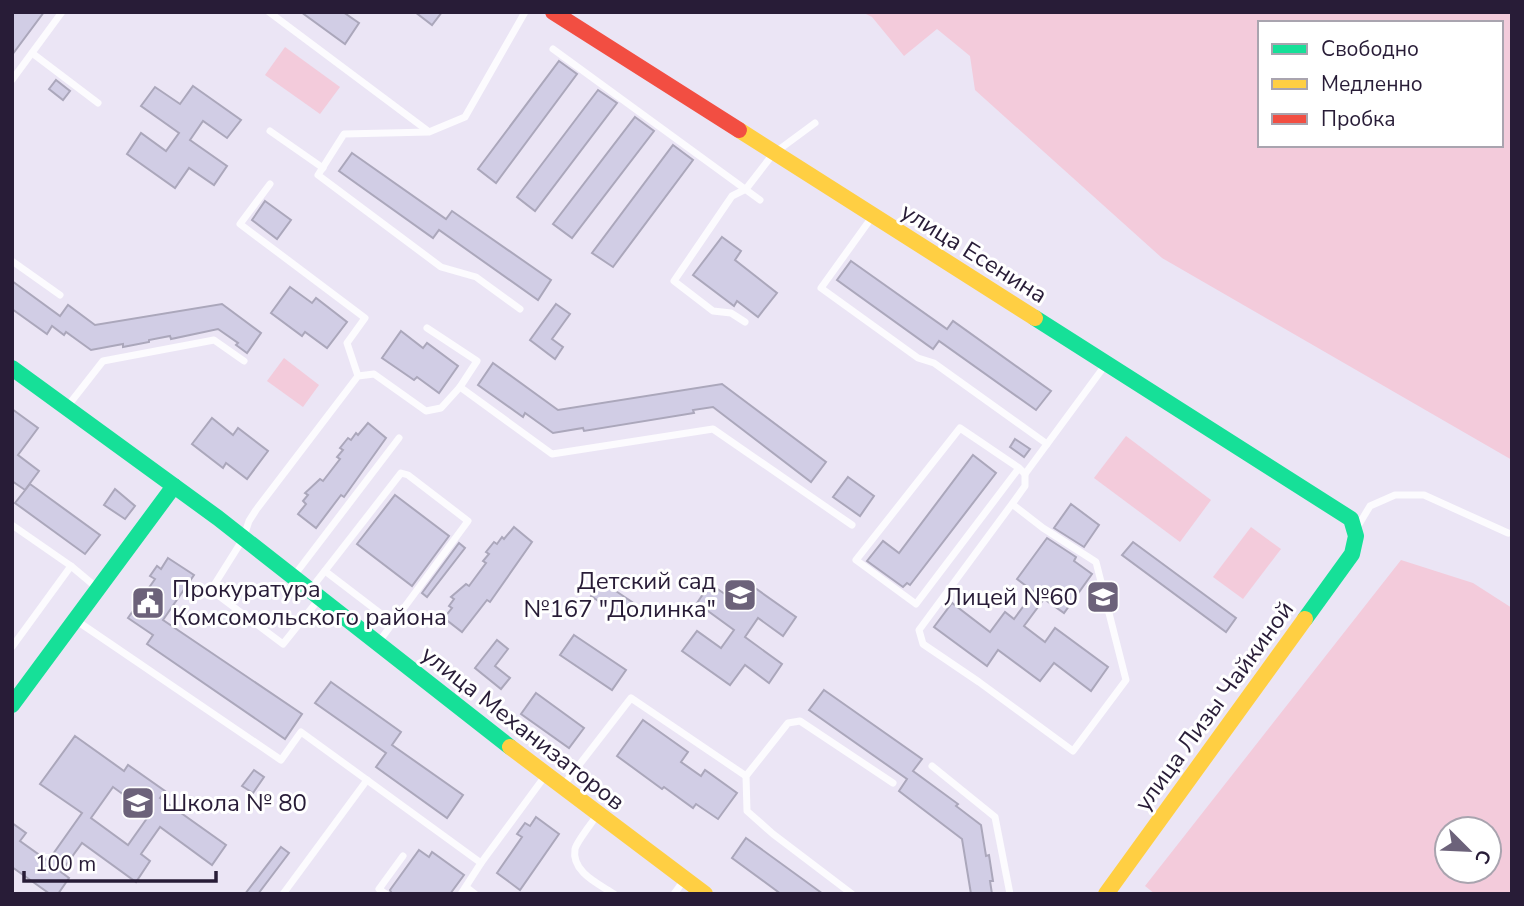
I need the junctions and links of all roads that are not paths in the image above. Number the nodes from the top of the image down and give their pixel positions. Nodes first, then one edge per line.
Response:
1 (62, 12) edge
2 (269, 12) edge
3 (525, 12) edge
4 (553, 12) edge
5 (553, 49) dead end
6 (32, 53) junction
7 (12, 80) edge
8 (98, 103) dead end
9 (815, 123) dead end
10 (270, 131) dead end
11 (429, 132) junction
12 (773, 154) junction
13 (323, 168) junction
14 (270, 184) dead end
15 (746, 189) junction
16 (760, 200) dead end
17 (873, 216) junction
18 (12, 261) edge
19 (60, 295) dead end
20 (520, 309) dead end
21 (745, 323) dead end
22 (427, 328) dead end
23 (244, 361) dead end
24 (1107, 363) junction
25 (12, 368) edge
26 (358, 376) junction
27 (460, 387) junction
28 (67, 408) junction
29 (399, 438) dead end
30 (1047, 444) junction
31 (1022, 471) junction
32 (174, 486) junction
33 (1012, 504) junction
34 (12, 525) edge
35 (852, 525) dead end
36 (1508, 533) dead end
37 (1356, 536) junction
38 (243, 539) junction
39 (71, 566) junction
40 (325, 571) junction
41 (293, 578) junction
42 (98, 588) junction
43 (315, 595) junction
44 (74, 619) junction
45 (393, 623) junction
46 (377, 644) junction
47 (12, 647) edge
48 (12, 705) edge
49 (932, 766) dead end
50 (545, 775) junction
51 (746, 776) junction
52 (367, 780) junction
53 (893, 783) dead end
54 (562, 788) junction
55 (598, 815) junction
56 (403, 856) dead end
57 (481, 863) junction
58 (684, 879) junction
59 (464, 890) edge
60 (283, 894) edge
61 (386, 894) edge
62 (475, 894) edge
63 (614, 894) edge
64 (674, 894) edge
65 (705, 894) edge
66 (852, 894) edge
67 (1010, 894) edge
68 (1106, 894) edge

1 - 6 lane
2 - 11 lane
3 - 11 lane
4 - 12 street, улица Есенина
5 - 15 lane
6 - 7 lane
6 - 8 lane
9 - 12 lane
10 - 13 lane
11 - 13 lane
12 - 15 lane
12 - 17 street, улица Есенина
13 - 20 lane
14 - 26 lane
15 - 16 lane
15 - 21 lane
17 - 24 street, улица Есенина
17 - 30 lane
18 - 19 lane
22 - 27 lane
23 - 28 lane
24 - 30 lane
24 - 37 street, улица Есенина
25 - 28 street, улица Механизаторов
26 - 27 lane
26 - 38 lane
27 - 35 lane
28 - 32 street, улица Механизаторов
29 - 41 lane
30 - 31 lane
31 - 31 lane
31 - 33 lane
32 - 38 street, улица Механизаторов
32 - 42 street
33 - 33 lane
34 - 39 lane
36 - 37 lane
37 - 68 street, улица Лизы Чайкиной
38 - 41 street, улица Механизаторов
38 - 43 lane
39 - 42 lane
39 - 47 lane
40 - 43 lane
40 - 45 lane
40 - 45 lane
41 - 43 street, улица Механизаторов
42 - 44 street
43 - 46 street, улица Механизаторов
44 - 48 street
44 - 52 lane
45 - 46 lane
46 - 50 street, улица Механизаторов
49 - 67 lane
50 - 54 street, улица Механизаторов
50 - 57 lane
51 - 53 lane
51 - 54 lane
51 - 66 lane
52 - 57 lane
52 - 60 lane
54 - 55 street, улица Механизаторов
55 - 58 street, улица Механизаторов
55 - 63 lane
56 - 61 lane
57 - 59 lane
58 - 64 lane
58 - 65 street, улица Механизаторов
59 - 62 lane

